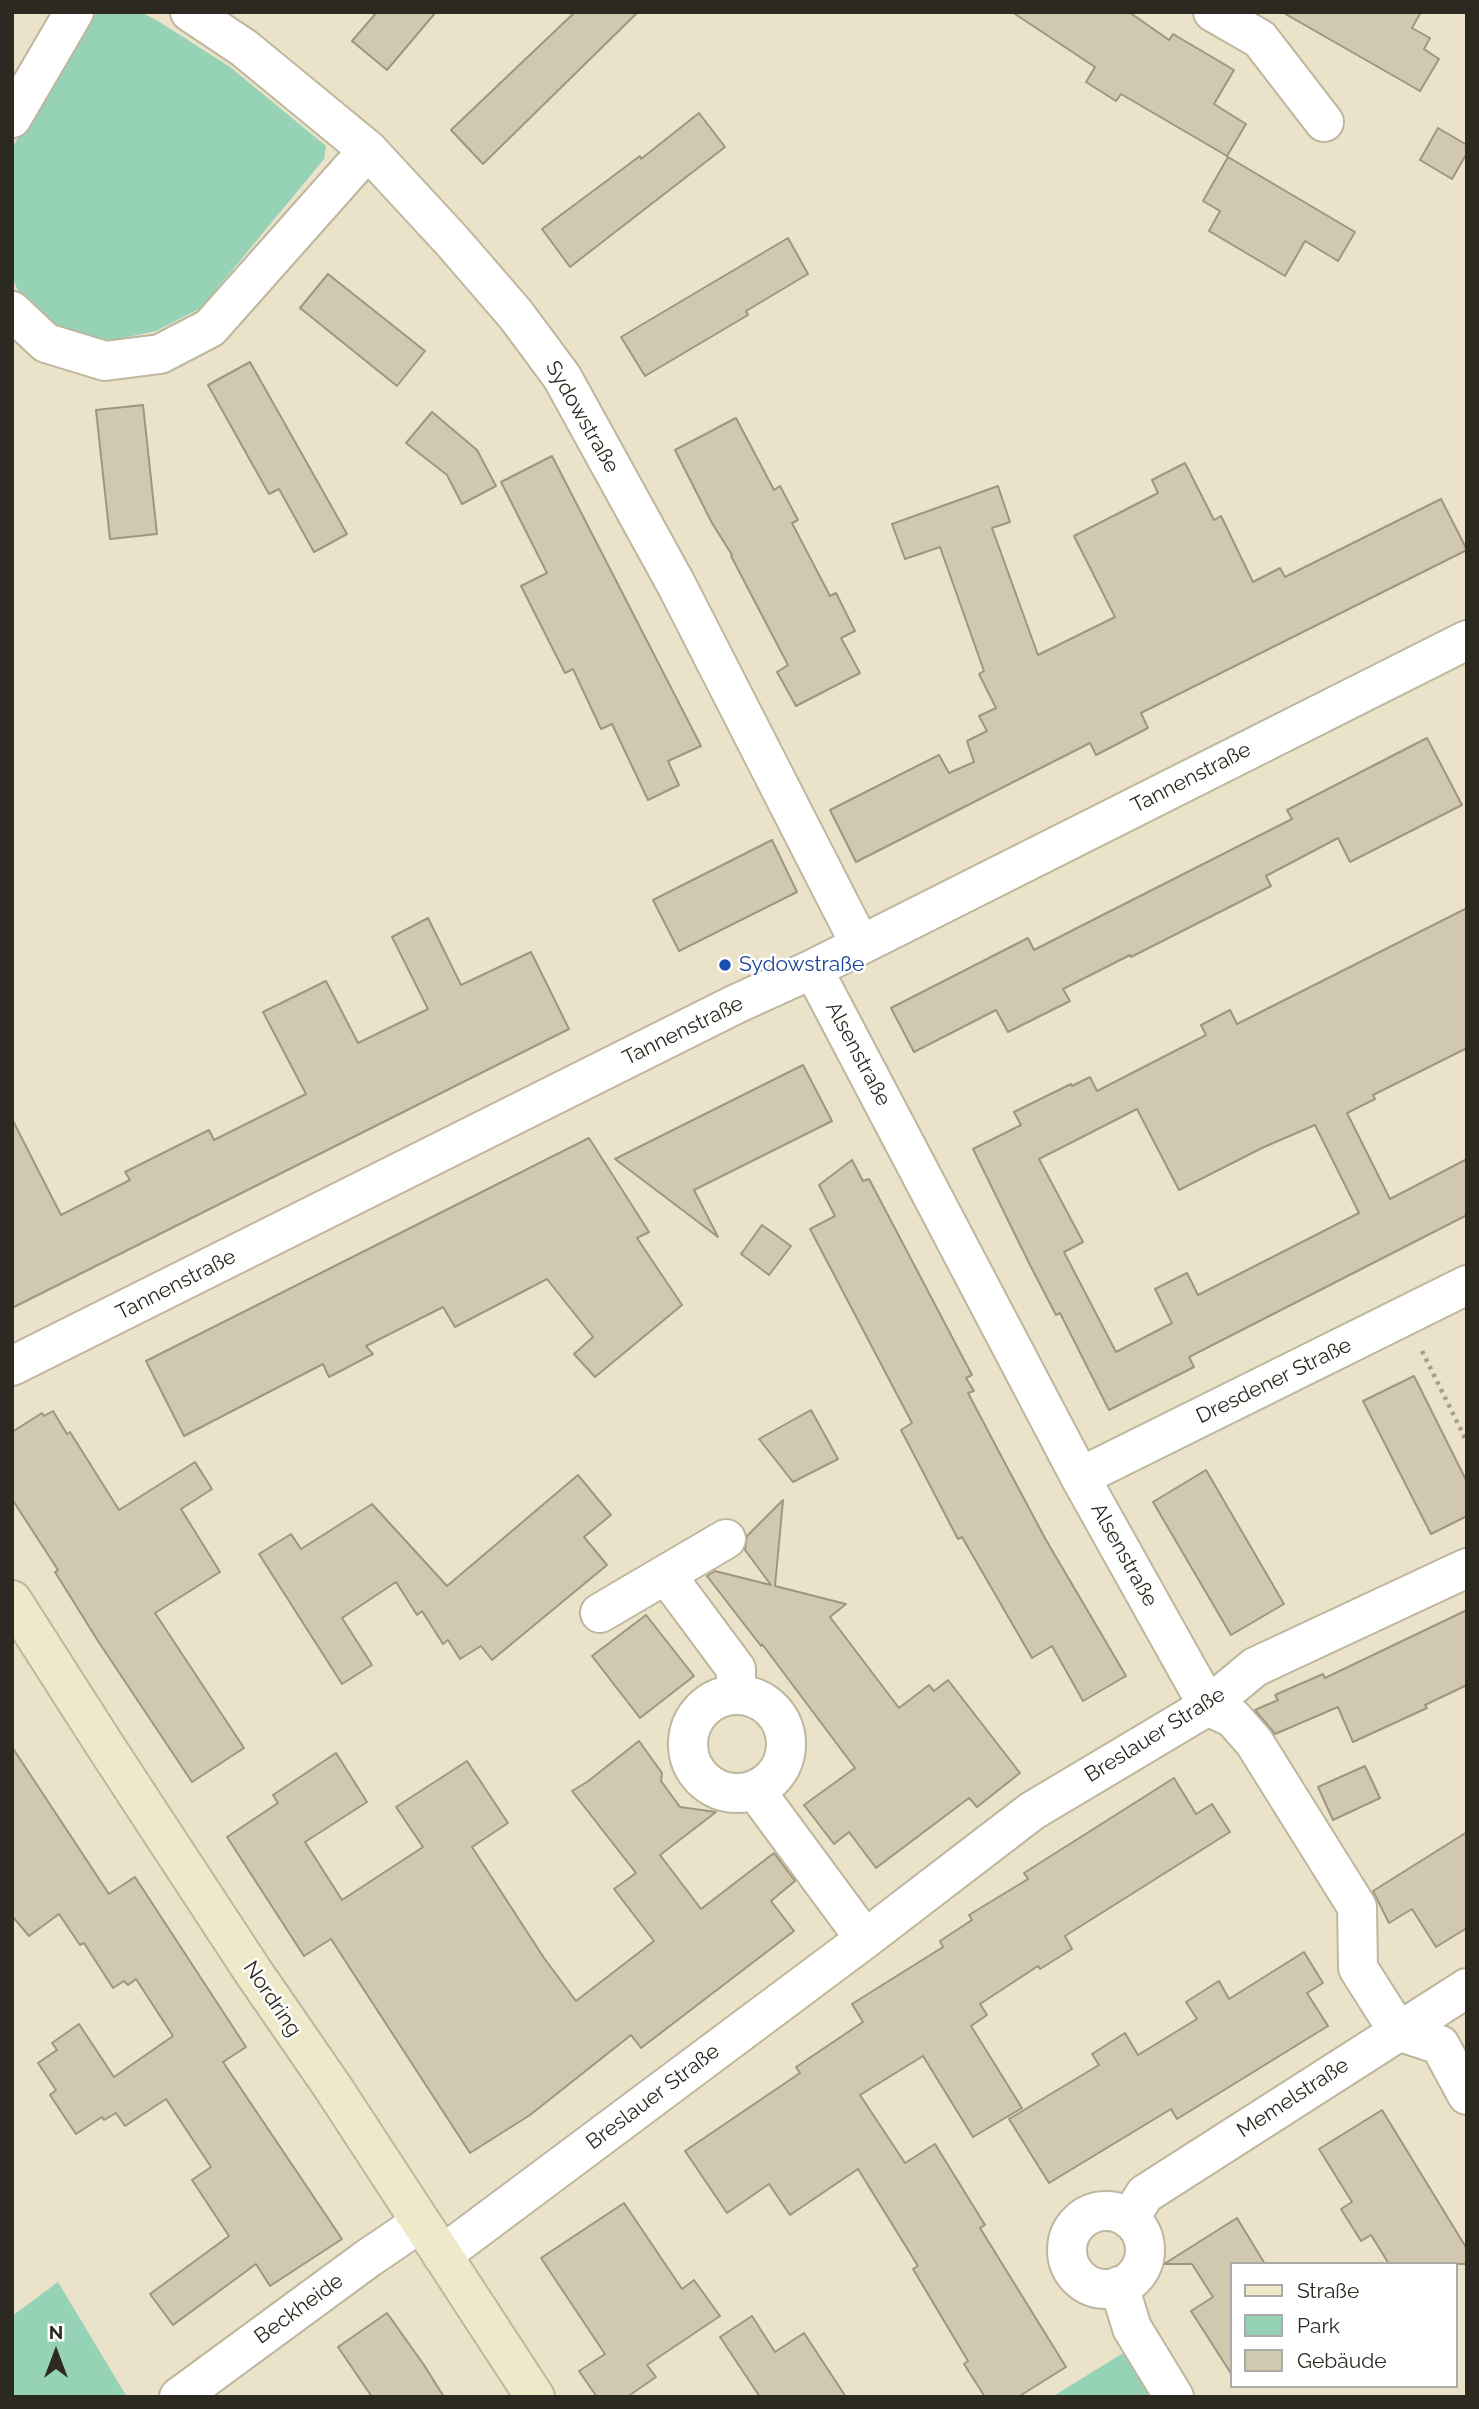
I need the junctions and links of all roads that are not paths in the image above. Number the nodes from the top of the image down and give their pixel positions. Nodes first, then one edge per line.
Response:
1 (74, 12) edge
2 (190, 12) edge
3 (1213, 12) edge
4 (12, 118) edge
5 (1324, 122) dead end
6 (368, 150) junction
7 (12, 312) edge
8 (1467, 640) edge
9 (860, 944) junction
10 (813, 969) junction
11 (1467, 1285) edge
12 (12, 1366) edge
13 (1080, 1477) junction
14 (726, 1539) dead end
15 (1467, 1569) edge
16 (667, 1576) junction
17 (12, 1600) edge
18 (600, 1613) dead end
19 (736, 1695) junction
20 (1208, 1706) junction
21 (755, 1790) junction
22 (865, 1939) junction
23 (1467, 1988) edge
24 (1398, 2031) junction
25 (1467, 2095) edge
26 (1129, 2219) junction
27 (420, 2224) junction
28 (442, 2255) junction
29 (1119, 2286) junction
30 (179, 2397) edge
31 (535, 2397) edge
32 (1174, 2397) edge

1 - 4 street
2 - 6 street, Sydowstraße
3 - 5 street
6 - 7 street
6 - 9 street, Sydowstraße
8 - 9 street, Tannenstraße
9 - 10 street, Tannenstraße
10 - 12 street, Tannenstraße
10 - 13 street, Alsenstraße
11 - 13 street, Dresdener Straße
13 - 20 street, Alsenstraße
14 - 16 street
15 - 20 street, Breslauer Straße
16 - 18 street
16 - 19 street
17 - 27 street, Nordring
19 - 21 street
19 - 21 street
20 - 22 street, Breslauer Straße
20 - 24 street
21 - 22 street
22 - 28 street, Breslauer Straße
23 - 24 street, Memelstraße
24 - 25 street
24 - 26 street, Memelstraße
26 - 29 street
26 - 29 street
27 - 28 street, Nordring
27 - 30 street, Beckheide
28 - 31 street, Nordring
29 - 32 street

